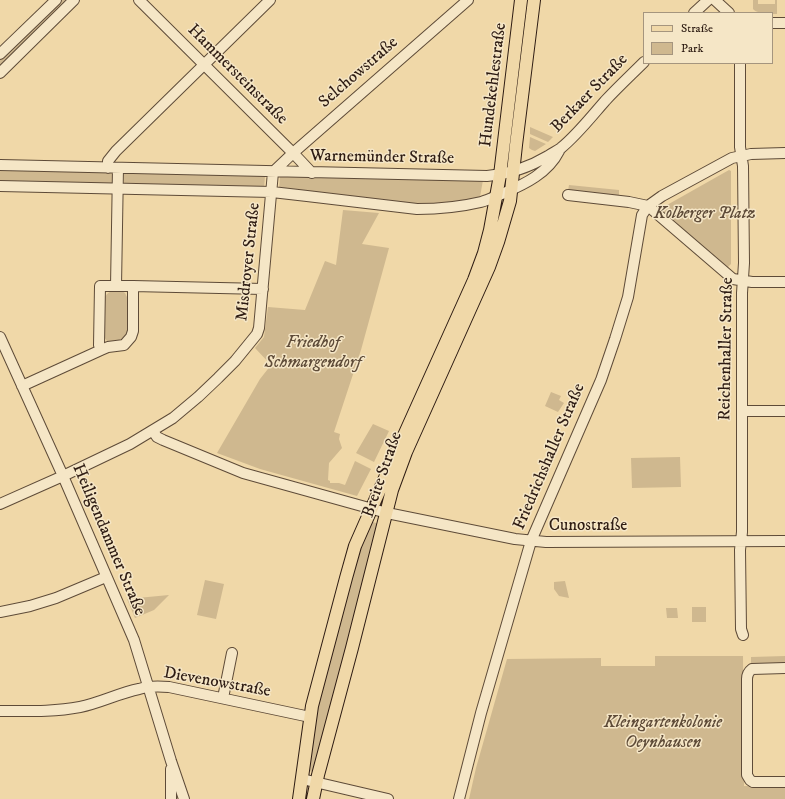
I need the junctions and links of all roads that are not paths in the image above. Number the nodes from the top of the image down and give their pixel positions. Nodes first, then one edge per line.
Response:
1 (56, 0) edge
2 (74, 0) edge
3 (139, 0) edge
4 (270, 0) edge
5 (468, 0) edge
6 (521, 0) edge
7 (534, 0) edge
8 (708, 0) edge
9 (715, 0) edge
10 (695, 12) edge
11 (728, 12) edge
12 (785, 23) edge
13 (773, 24) edge
14 (0, 54) edge
15 (643, 63) edge
16 (740, 64) edge
17 (204, 65) junction
18 (0, 73) edge
19 (560, 148) junction
20 (293, 153) junction
21 (785, 153) edge
22 (742, 156) junction
23 (0, 165) edge
24 (113, 168) junction
25 (273, 172) junction
26 (513, 172) junction
27 (312, 173) junction
28 (500, 175) junction
29 (0, 186) edge
30 (118, 189) junction
31 (511, 190) junction
32 (272, 192) junction
33 (568, 195) dead end
34 (496, 197) junction
35 (648, 206) junction
36 (743, 281) junction
37 (785, 282) edge
38 (116, 286) junction
39 (133, 286) junction
40 (263, 289) junction
41 (0, 337) edge
42 (101, 350) junction
43 (22, 386) junction
44 (742, 411) junction
45 (785, 411) edge
46 (153, 431) junction
47 (63, 476) junction
48 (0, 504) edge
49 (371, 509) junction
50 (387, 513) junction
51 (531, 541) junction
52 (785, 541) edge
53 (741, 542) junction
54 (106, 576) junction
55 (0, 612) edge
56 (743, 635) dead end
57 (232, 653) dead end
58 (785, 668) edge
59 (148, 687) junction
60 (223, 698) junction
61 (0, 711) edge
62 (310, 717) junction
63 (171, 761) junction
64 (302, 779) junction
65 (316, 782) junction
66 (785, 782) edge
67 (171, 799) edge
68 (184, 799) edge
69 (299, 799) edge
70 (313, 799) edge
71 (388, 799) edge
72 (459, 799) edge

1 - 14 street
2 - 18 street
3 - 17 street, Hammersteinstraße
4 - 17 street
5 - 20 street, Selchowstraße
6 - 28 main road, Hundekehlestraße
7 - 26 main road, Hundekehlestraße
8 - 10 street
9 - 11 street
12 - 13 street
15 - 19 street, Berkaer Straße
16 - 22 street, Reichenhaller Straße
17 - 20 street, Hammersteinstraße
17 - 24 street
19 - 26 street, Berkaer Straße
19 - 31 street, Berkaer Straße
20 - 25 street, Selchowstraße
20 - 27 street, Hammersteinstraße
21 - 22 street
22 - 35 street
22 - 36 street, Reichenhaller Straße
23 - 24 street, Warnemünder Straße
24 - 25 street, Warnemünder Straße
24 - 30 street
25 - 27 street, Warnemünder Straße
25 - 32 street
26 - 28 street, Warnemünder Straße
26 - 31 main road, Breite Straße
27 - 28 street, Warnemünder Straße
28 - 34 main road, Breite Straße
29 - 30 street
30 - 32 street
30 - 38 street
31 - 34 street, Berkaer Straße
31 - 50 main road, Breite Straße
32 - 34 street
32 - 40 street, Misdroyer Straße
33 - 35 street
34 - 49 main road, Breite Straße
35 - 36 street
35 - 51 street, Friedrichshaller Straße
36 - 37 street
36 - 44 street, Reichenhaller Straße
38 - 39 street
38 - 42 street
39 - 40 street
39 - 42 street
40 - 46 street, Misdroyer Straße
41 - 43 street, Heiligendammer Straße
42 - 43 street
43 - 47 street, Heiligendammer Straße
44 - 45 street
44 - 53 street, Reichenhaller Straße
46 - 47 street, Misdroyer Straße
46 - 49 street, Cunostraße
47 - 48 street, Misdroyer Straße
47 - 54 street, Heiligendammer Straße
49 - 50 street, Cunostraße
49 - 62 main road, Breite Straße
50 - 51 street, Cunostraße
50 - 65 main road, Breite Straße
51 - 53 street, Cunostraße
51 - 72 street, Friedrichshaller Straße
52 - 53 street, Cunostraße
53 - 56 street, Reichenhaller Straße
54 - 55 street
54 - 59 street, Heiligendammer Straße
57 - 60 street
58 - 66 street
59 - 60 street, Dievenowstraße
59 - 61 street, Dievenowstraße
59 - 63 street, Heiligendammer Straße
60 - 62 street, Dievenowstraße
62 - 64 main road, Breite Straße
63 - 67 street, Heiligendammer Straße
63 - 68 street, Heiligendammer Straße
64 - 65 street
64 - 69 main road, Breite Straße
65 - 70 main road, Breite Straße
65 - 71 street

